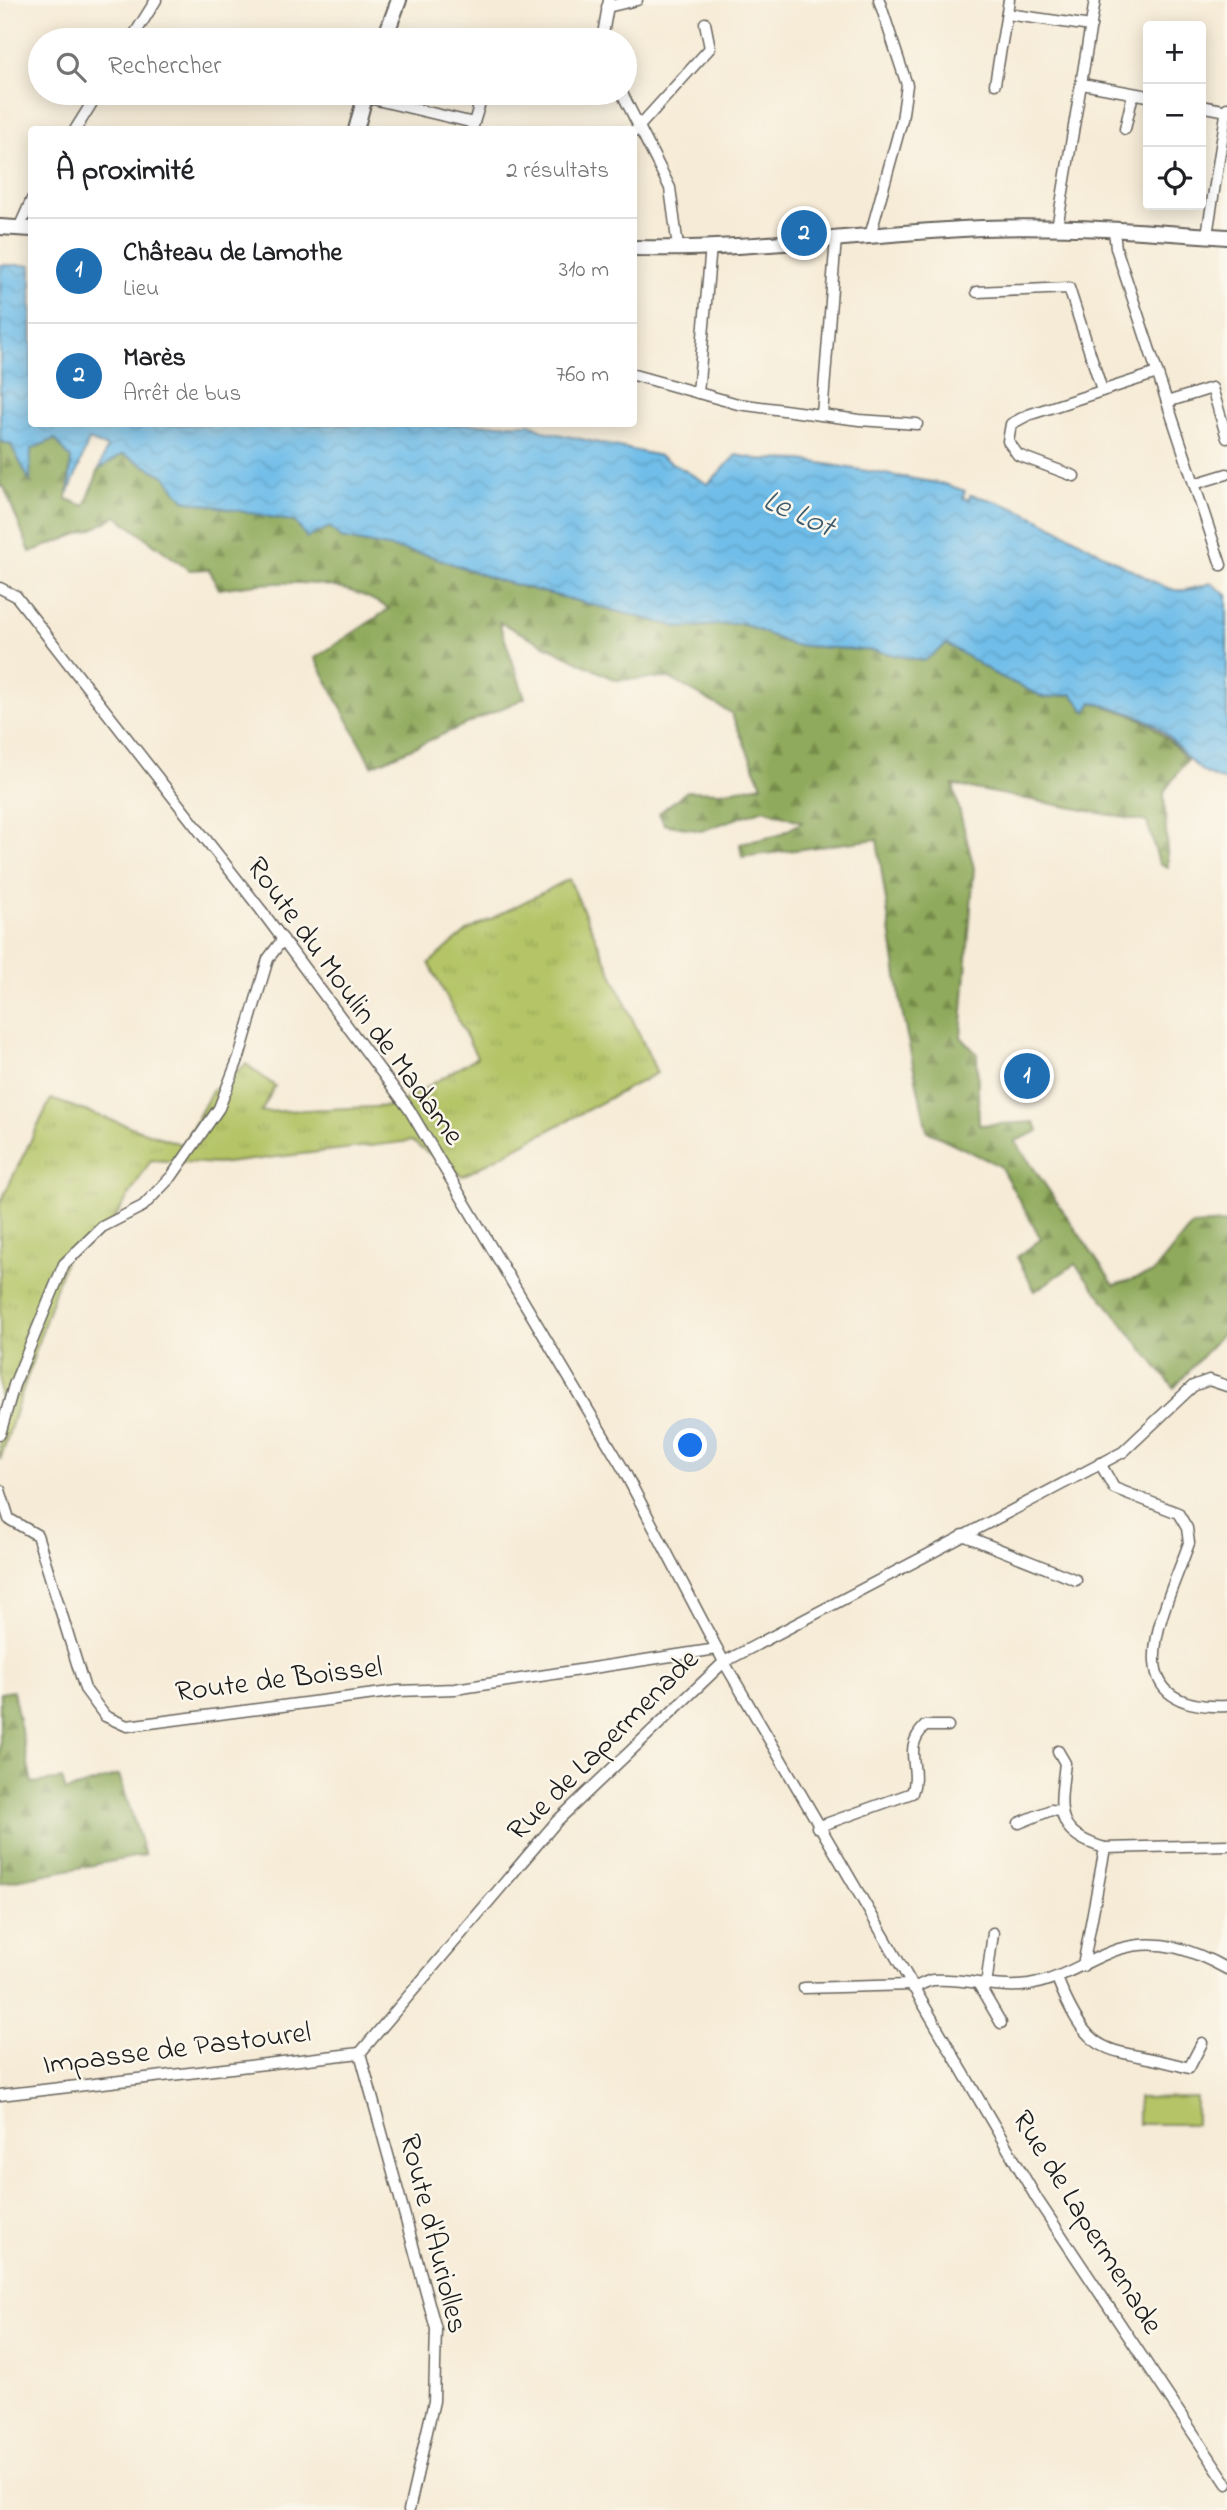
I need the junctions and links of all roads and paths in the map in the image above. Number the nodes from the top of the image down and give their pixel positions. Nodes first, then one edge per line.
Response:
1 (156, 0) edge
2 (398, 0) edge
3 (637, 0) edge
4 (880, 0) edge
5 (1009, 0) edge
6 (1095, 0) edge
7 (608, 3) edge
8 (1007, 14) junction
9 (705, 23) dead end
10 (1091, 26) junction
11 (138, 28) edge
12 (388, 28) edge
13 (605, 28) edge
14 (995, 84) dead end
15 (1082, 84) junction
16 (1133, 94) junction
17 (1143, 95) edge
18 (91, 105) edge
19 (362, 105) edge
20 (400, 105) edge
21 (479, 105) edge
22 (627, 105) edge
23 (1206, 107) edge
24 (1227, 109) edge
25 (1226, 124) edge
26 (77, 126) edge
27 (357, 126) edge
28 (473, 126) edge
29 (636, 126) edge
30 (637, 128) edge
31 (1125, 130) dead end
32 (0, 228) edge
33 (1058, 228) junction
34 (25, 229) edge
35 (1114, 231) junction
36 (1207, 235) junction
37 (870, 236) junction
38 (1227, 237) edge
39 (836, 238) junction
40 (711, 246) junction
41 (677, 247) junction
42 (637, 248) edge
43 (977, 292) dead end
44 (1157, 373) junction
45 (637, 376) edge
46 (1102, 390) junction
47 (698, 393) junction
48 (1167, 402) junction
49 (822, 415) junction
50 (917, 424) dead end
51 (1227, 438) edge
52 (1227, 474) edge
53 (1074, 476) dead end
54 (1194, 484) junction
55 (1221, 565) dead end
56 (0, 588) edge
57 (283, 939) junction
58 (1227, 1386) edge
59 (0, 1434) edge
60 (1100, 1463) junction
61 (0, 1490) edge
62 (963, 1535) junction
63 (1076, 1580) dead end
64 (717, 1649) junction
65 (724, 1662) junction
66 (1227, 1706) edge
67 (948, 1726) dead end
68 (1058, 1751) dead end
69 (1059, 1811) junction
70 (1019, 1824) dead end
71 (817, 1827) junction
72 (1227, 1844) edge
73 (1105, 1848) junction
74 (993, 1933) dead end
75 (1083, 1966) junction
76 (1227, 1969) edge
77 (1057, 1978) junction
78 (982, 1985) junction
79 (912, 1986) junction
80 (804, 1988) dead end
81 (1001, 2023) dead end
82 (1202, 2043) dead end
83 (360, 2053) junction
84 (0, 2095) edge
85 (1227, 2484) edge
86 (409, 2510) edge

1 - 11 street
2 - 12 main road
3 - 7 street
4 - 37 street
5 - 8 street
6 - 10 street
7 - 13 street
8 - 10 street
8 - 14 street
9 - 30 street
10 - 15 street
15 - 16 street
15 - 33 street
16 - 17 street
16 - 31 street
18 - 26 street
19 - 27 main road
20 - 28 street
21 - 28 street
22 - 29 street
23 - 24 street
24 - 25 street
25 - 36 street
30 - 41 street
32 - 34 main road
33 - 35 main road
33 - 37 main road
35 - 36 main road
35 - 44 street
36 - 38 main road
37 - 39 main road
39 - 40 main road
39 - 49 street
40 - 41 main road
40 - 47 street
41 - 42 main road
43 - 46 street
44 - 46 street
44 - 48 street
45 - 47 street
46 - 53 street
47 - 49 street
48 - 51 street
48 - 54 street
49 - 50 street
52 - 54 street
54 - 55 street
56 - 57 street, Route du Moulin de Madame
57 - 59 street
57 - 64 street, Route du Moulin de Madame
58 - 60 street
60 - 62 street
60 - 66 street
61 - 64 street, Route de Boissel
62 - 63 street
62 - 65 street
64 - 65 street, Route du Moulin de Madame
65 - 71 street, Rue de Lapermenade
65 - 83 street, Rue de Lapermenade
67 - 71 street
68 - 69 street
69 - 70 street
69 - 73 street
71 - 79 street, Rue de Lapermenade
72 - 73 street
73 - 75 street
74 - 78 street
75 - 76 street
75 - 77 street
77 - 78 street
77 - 82 street
78 - 79 street
78 - 81 street
79 - 80 street
79 - 85 street, Rue de Lapermenade
83 - 84 street, Impasse de Pastourel
83 - 86 street, Route d'Auriolles

